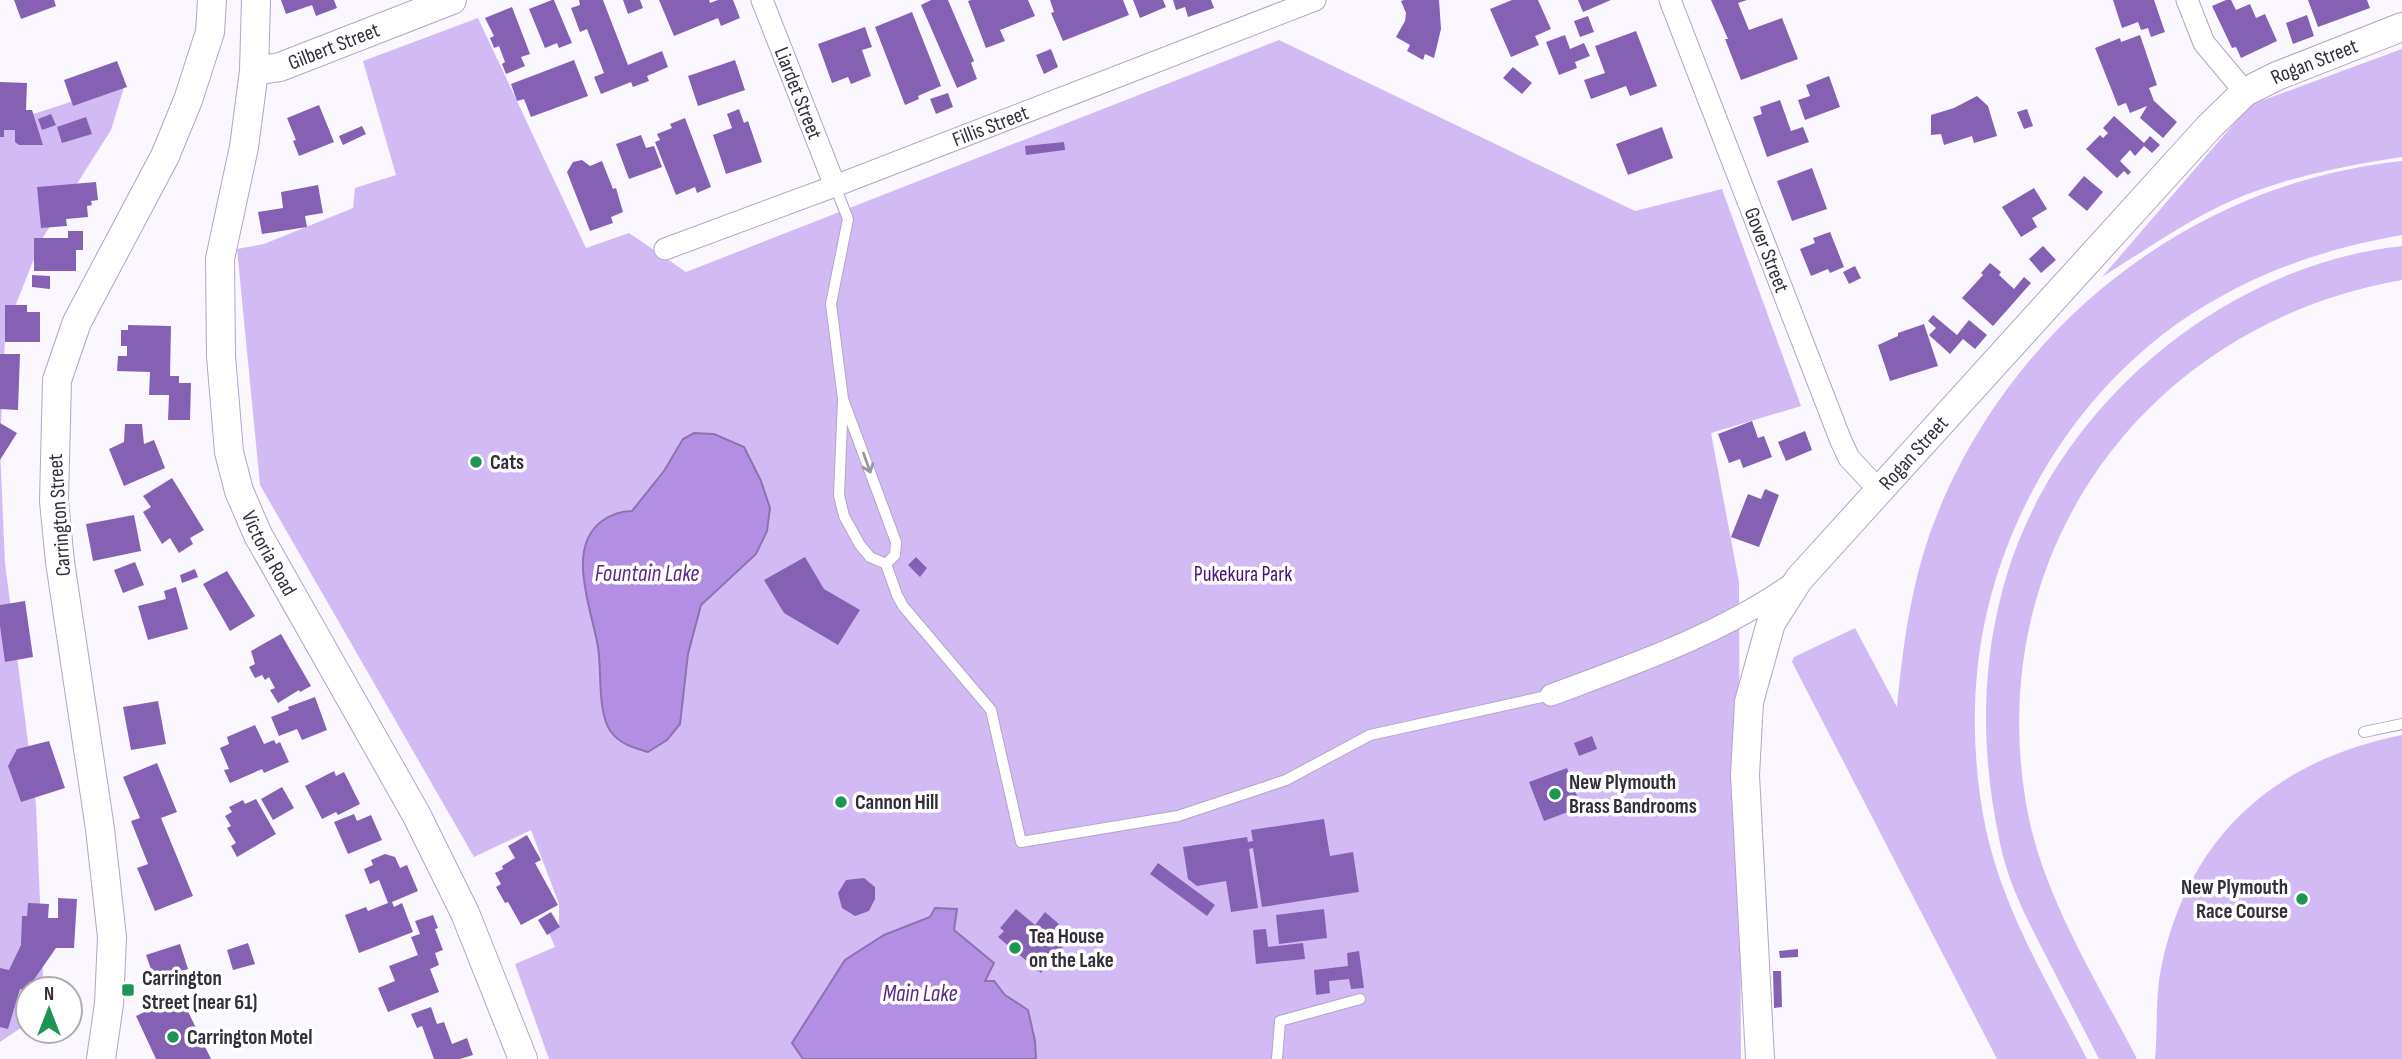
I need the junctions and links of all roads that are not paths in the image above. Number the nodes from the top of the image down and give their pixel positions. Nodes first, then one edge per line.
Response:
1 (212, 0) edge
2 (256, 0) edge
3 (452, 0) edge
4 (762, 0) edge
5 (1315, 0) edge
6 (1670, 0) edge
7 (2187, 0) edge
8 (2402, 27) edge
9 (254, 71) junction
10 (2245, 92) junction
11 (835, 186) junction
12 (665, 249) dead end
13 (843, 399) junction
14 (1878, 489) junction
15 (886, 564) junction
16 (1799, 579) junction
17 (1551, 695) joint
18 (2402, 724) edge
19 (2364, 732) dead end
20 (1360, 999) dead end
21 (101, 1059) edge
22 (523, 1059) edge
23 (1277, 1059) edge
24 (1760, 1059) edge

1 - 21 street, Carrington Street
2 - 9 street, Victoria Road
3 - 9 street, Gilbert Street
4 - 11 street, Liardet Street
5 - 11 street, Fillis Street
6 - 14 street, Gover Street
7 - 10 street
8 - 10 street, Rogan Street
9 - 22 street, Victoria Road
10 - 14 street, Rogan Street
11 - 12 street, Fillis Street
11 - 13 lane
13 -> 15 lane
13 - 15 lane
14 - 16 street, Rogan Street
15 - 17 lane
16 - 17 street
16 - 24 street, Rogan Street
18 - 19 lane
20 - 23 lane

